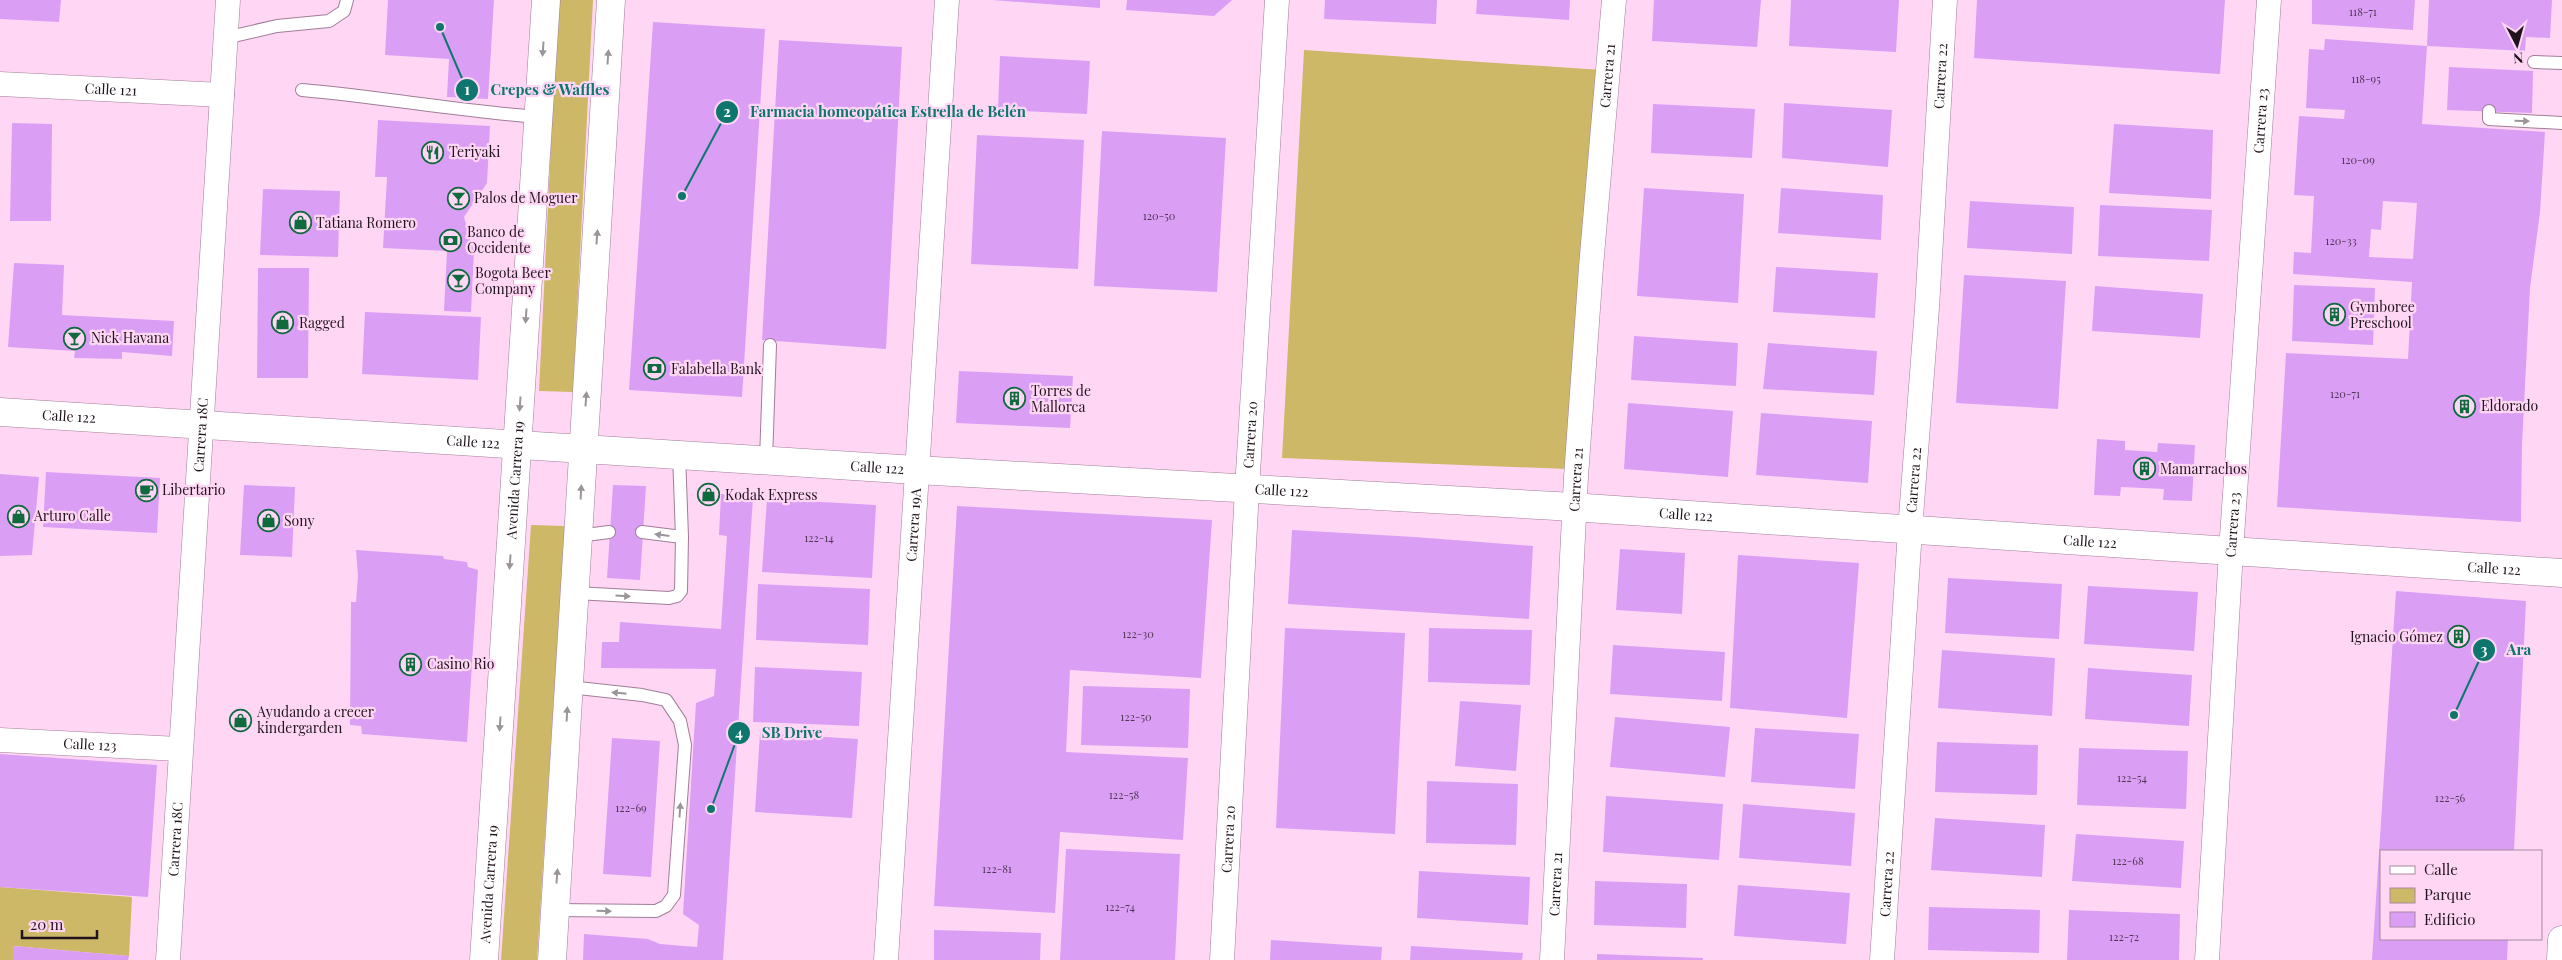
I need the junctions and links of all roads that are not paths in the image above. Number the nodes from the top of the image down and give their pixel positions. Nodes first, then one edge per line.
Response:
1 (228, 0) edge
2 (347, 0) edge
3 (546, 0) edge
4 (612, 0) edge
5 (947, 0) edge
6 (1277, 0) edge
7 (1614, 0) edge
8 (1946, 0) edge
9 (2269, 0) edge
10 (225, 38) junction
11 (2534, 62) dead end
12 (2562, 63) edge
13 (0, 84) edge
14 (302, 90) dead end
15 (222, 94) junction
16 (2489, 111) dead end
17 (538, 117) junction
18 (2562, 123) edge
19 (770, 346) dead end
20 (0, 412) edge
21 (202, 425) junction
22 (518, 444) junction
23 (584, 448) junction
24 (680, 454) junction
25 (766, 460) junction
26 (916, 470) junction
27 (1247, 489) junction
28 (1574, 508) junction
29 (1910, 530) junction
30 (609, 532) dead end
31 (642, 532) dead end
32 (578, 536) junction
33 (682, 537) junction
34 (2231, 551) junction
35 (2562, 572) edge
36 (574, 593) junction
37 (569, 687) junction
38 (0, 740) edge
39 (179, 749) junction
40 (555, 910) junction
41 (2562, 940) edge
42 (168, 960) edge
43 (484, 960) edge
44 (552, 960) edge
45 (886, 960) edge
46 (1222, 960) edge
47 (1552, 960) edge
48 (1882, 960) edge
49 (2207, 960) edge
50 (2561, 960) edge

1 - 10 street, Carrera 18C
2 - 10 lane
3 -> 17 main road, Avenida Carrera 19
23 -> 4 main road
5 - 26 street, Carrera 19A
6 - 27 street, Carrera 20
7 - 28 street, Carrera 21
8 - 29 street, Carrera 22
9 - 34 street, Carrera 23
10 - 15 street, Carrera 18C
11 - 12 lane
13 - 15 street, Calle 121
14 - 17 lane
15 - 21 street, Carrera 18C
16 -> 18 lane
17 -> 22 main road, Avenida Carrera 19
19 - 25 lane
20 - 21 main road, Calle 122
21 - 22 main road, Calle 122
21 - 39 street, Carrera 18C
22 - 23 main road, Calle 122
22 -> 43 main road, Avenida Carrera 19
23 - 24 main road, Calle 122
32 -> 23 main road
24 - 25 main road, Calle 122
24 - 33 lane
25 - 26 main road, Calle 122
26 - 27 main road, Calle 122
26 - 45 street, Carrera 19A
27 - 28 main road, Calle 122
27 - 46 street, Carrera 20
28 - 29 main road, Calle 122
28 - 47 street, Carrera 21
29 - 34 main road, Calle 122
29 - 48 street, Carrera 22
30 - 32 lane
33 -> 31 lane
32 - 36 main road
36 -> 33 lane
34 - 35 main road, Calle 122
34 - 49 street, Carrera 23
36 - 37 main road
40 -> 37 main road
40 -> 37 lane
38 - 39 street, Calle 123
39 - 42 street, Carrera 18C
40 - 44 main road
41 - 50 main road

